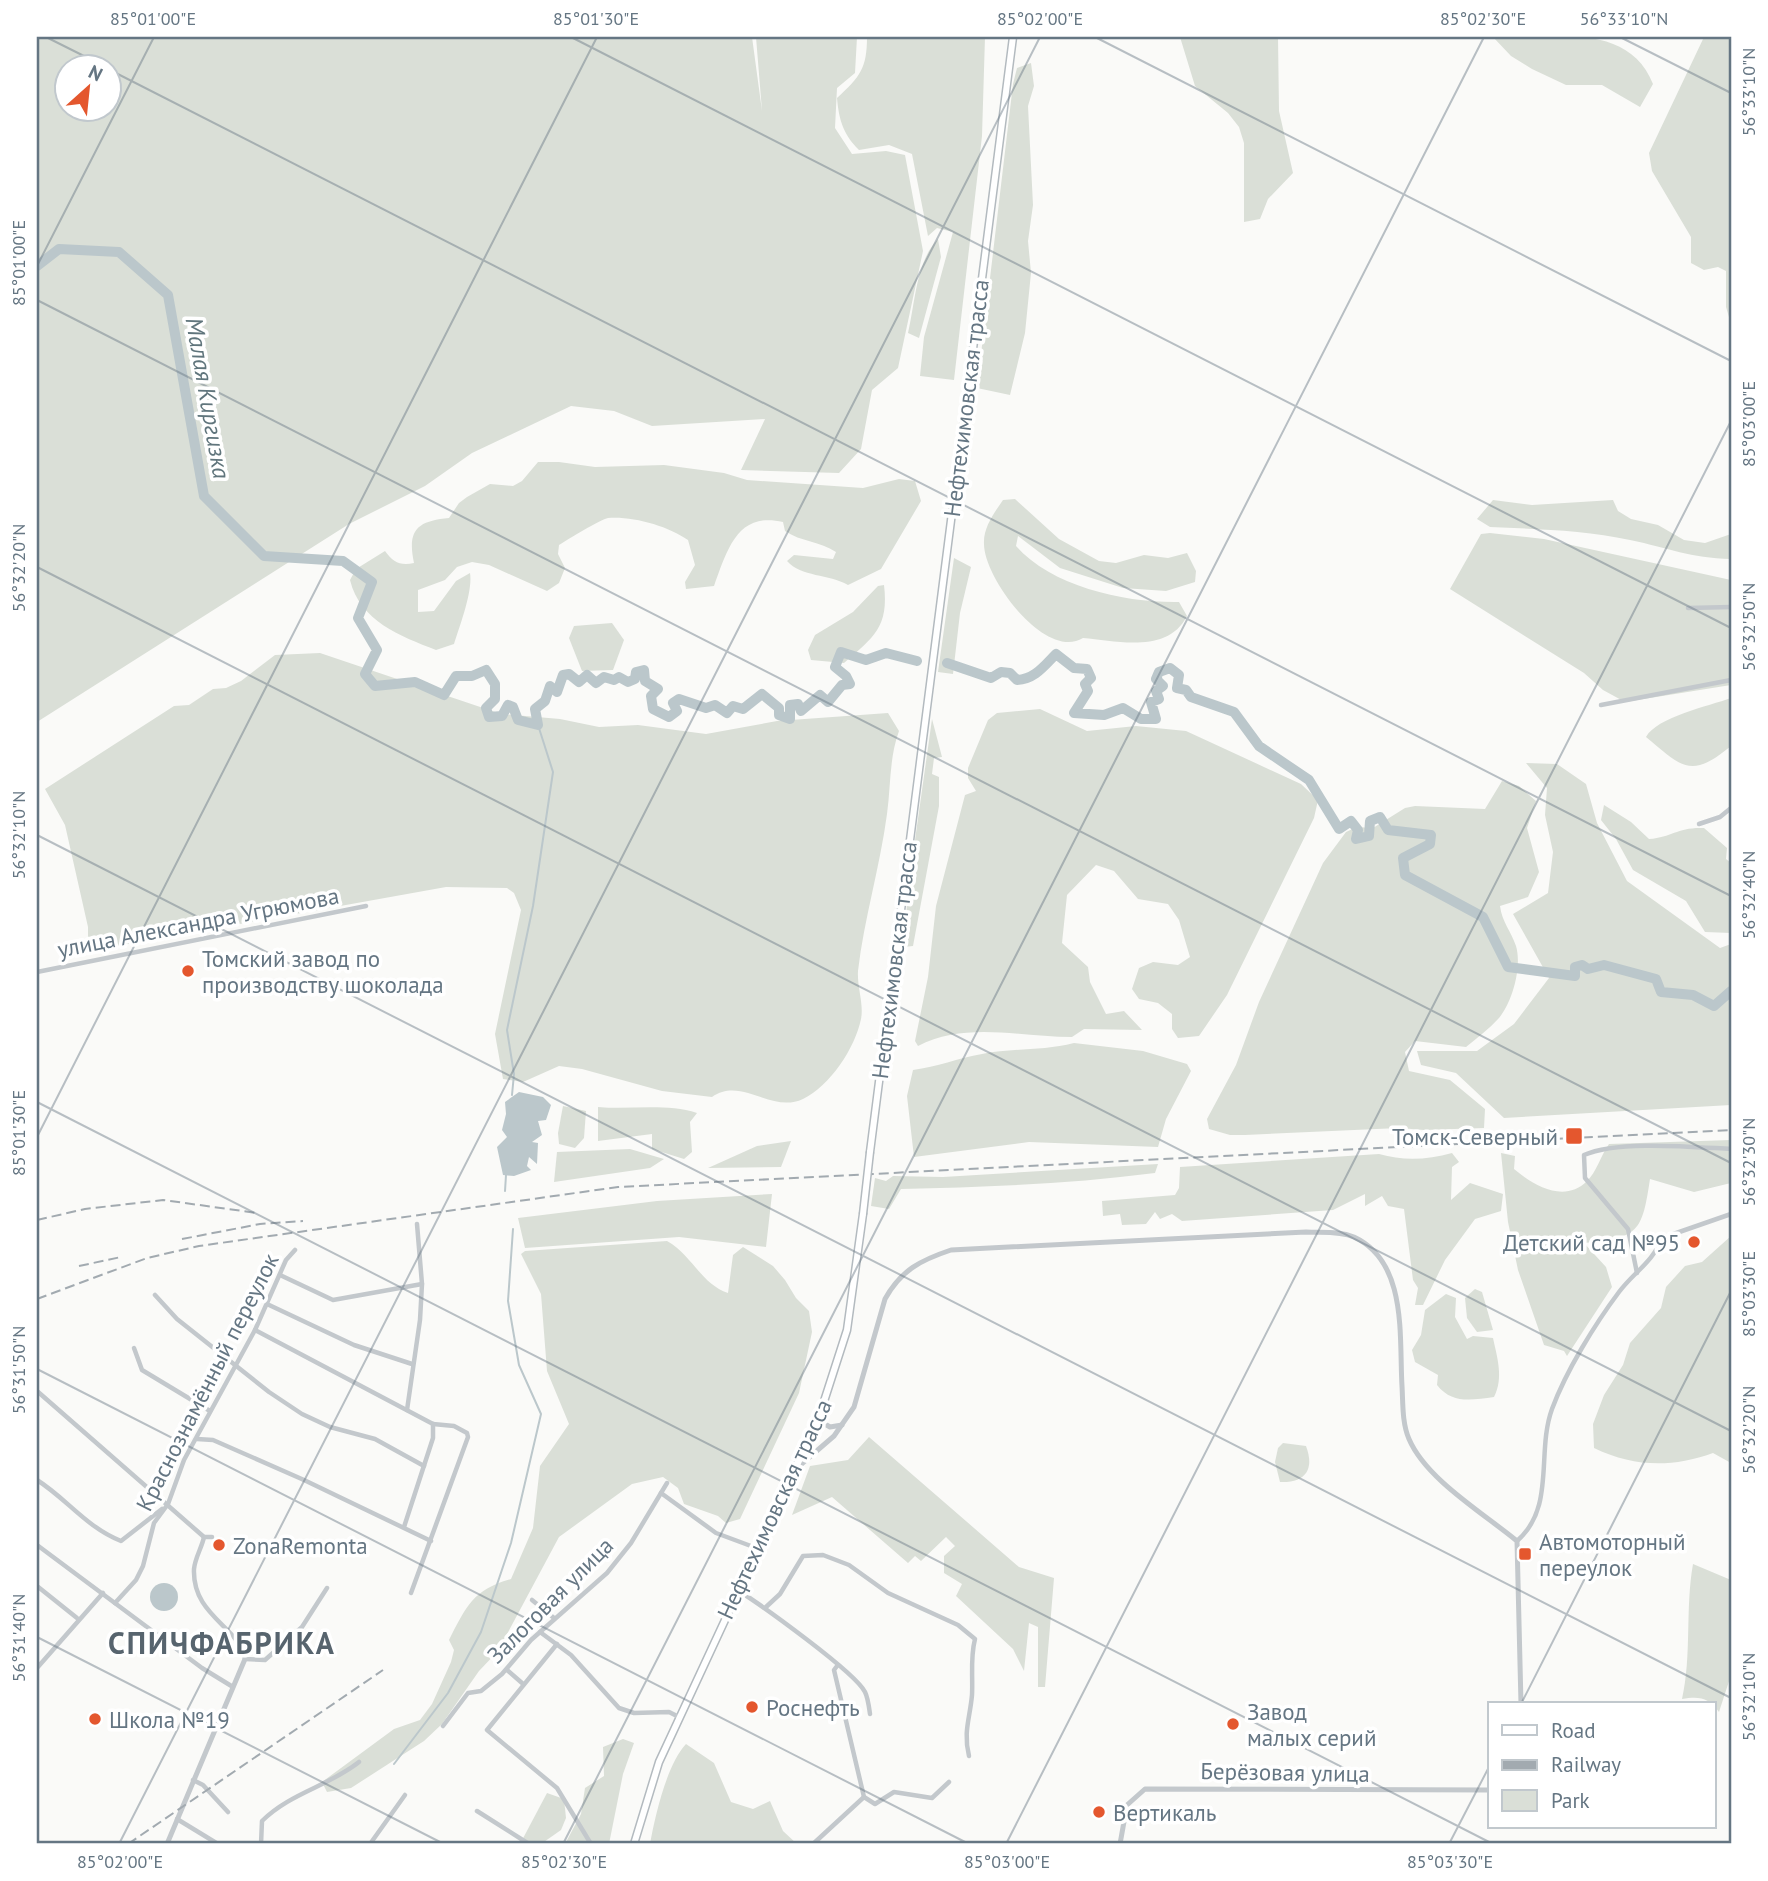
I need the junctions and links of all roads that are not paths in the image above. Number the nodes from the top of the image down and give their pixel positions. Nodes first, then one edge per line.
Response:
1 (1013, 37) edge
2 (1731, 607) edge
3 (1688, 608) dead end
4 (1731, 680) edge
5 (1601, 705) dead end
6 (1731, 808) edge
7 (1699, 824) dead end
8 (366, 906) dead end
9 (37, 972) edge
10 (1731, 1149) edge
11 (1731, 1214) edge
12 (417, 1224) dead end
13 (295, 1250) dead end
14 (1637, 1274) junction
15 (280, 1275) junction
16 (422, 1284) junction
17 (155, 1295) dead end
18 (267, 1304) junction
19 (254, 1330) junction
20 (134, 1348) dead end
21 (412, 1364) junction
22 (235, 1365) junction
23 (37, 1391) edge
24 (210, 1410) junction
25 (407, 1410) junction
26 (818, 1420) junction
27 (433, 1424) junction
28 (845, 1424) junction
29 (197, 1439) junction
30 (424, 1466) junction
31 (797, 1469) junction
32 (37, 1480) edge
33 (667, 1483) dead end
34 (661, 1493) junction
35 (168, 1504) junction
36 (404, 1527) junction
37 (212, 1536) dead end
38 (204, 1537) junction
39 (431, 1541) junction
40 (1517, 1541) junction
41 (37, 1545) edge
42 (759, 1549) junction
43 (37, 1586) edge
44 (327, 1588) dead end
45 (738, 1591) junction
46 (103, 1593) junction
47 (411, 1593) dead end
48 (531, 1600) dead end
49 (114, 1603) junction
50 (766, 1608) junction
51 (77, 1618) junction
52 (554, 1618) junction
53 (540, 1632) junction
54 (557, 1644) junction
55 (37, 1652) edge
56 (46, 1655) junction
57 (245, 1659) junction
58 (837, 1666) junction
59 (37, 1668) edge
60 (507, 1670) junction
61 (522, 1684) junction
62 (233, 1687) junction
63 (1521, 1702) edge
64 (870, 1714) dead end
65 (679, 1717) junction
66 (443, 1726) dead end
67 (969, 1755) dead end
68 (359, 1762) dead end
69 (193, 1780) junction
70 (948, 1782) dead end
71 (1488, 1790) edge
72 (405, 1795) dead end
73 (864, 1797) junction
74 (477, 1811) dead end
75 (228, 1812) dead end
76 (177, 1819) junction
77 (167, 1844) edge
78 (218, 1844) edge
79 (261, 1844) edge
80 (370, 1844) edge
81 (529, 1844) edge
82 (591, 1844) edge
83 (634, 1844) edge
84 (813, 1844) edge
85 (1120, 1844) edge

1 - 26 main road, Нефтехимовская трасса, bridge
2 - 3 street
4 - 5 street
6 - 7 street
8 - 9 street, улица Александра Угрюмова
10 - 14 street
11 - 14 street
12 - 16 street
13 - 15 street, Краснознамённый переулок
14 - 40 street
15 - 16 street
15 - 18 street, Краснознамённый переулок
16 - 21 street
17 - 22 street
18 - 19 street, Краснознамённый переулок
18 - 21 street
19 - 22 street, Краснознамённый переулок
19 - 25 street
20 - 24 street
21 - 25 street
22 - 24 street, Краснознамённый переулок
22 - 30 street
23 - 35 street
24 - 29 street, Краснознамённый переулок
25 - 27 street
26 - 28 street
26 - 31 main road, Нефтехимовская трасса
27 - 30 street
27 - 39 street
28 - 31 street
28 - 40 street
29 - 35 street, Краснознамённый переулок
29 - 36 street
30 - 36 street
31 - 42 main road, Нефтехимовская трасса
32 - 35 street
33 - 34 street, Залоговая улица
34 - 42 street
34 - 52 street, Залоговая улица
35 - 38 street
35 - 49 street, Краснознамённый переулок
36 - 39 street
37 - 38 street
38 - 57 street
39 - 47 street
40 - 63 street
41 - 46 street
42 - 45 main road, Нефтехимовская трасса
43 - 51 street
44 - 57 street
45 - 50 street
45 - 65 main road, Нефтехимовская трасса
46 - 49 street
46 - 51 street
48 - 52 street
49 - 62 street
50 - 58 street
50 - 67 street
51 - 56 street
52 - 53 street, Залоговая улица
53 - 54 street
53 - 60 street, Залоговая улица
54 - 61 street
54 - 65 street
55 - 56 street
56 - 59 street
57 - 62 street
58 - 64 street
58 - 73 street
60 - 61 street
60 - 66 street, Залоговая улица
61 - 82 street
62 - 69 street
65 - 83 main road, Нефтехимовская трасса
68 - 79 street
69 - 75 street
69 - 76 street
70 - 73 street
71 - 85 street, Берёзовая улица
72 - 80 street
73 - 84 street
74 - 81 street
76 - 77 street
76 - 78 street

